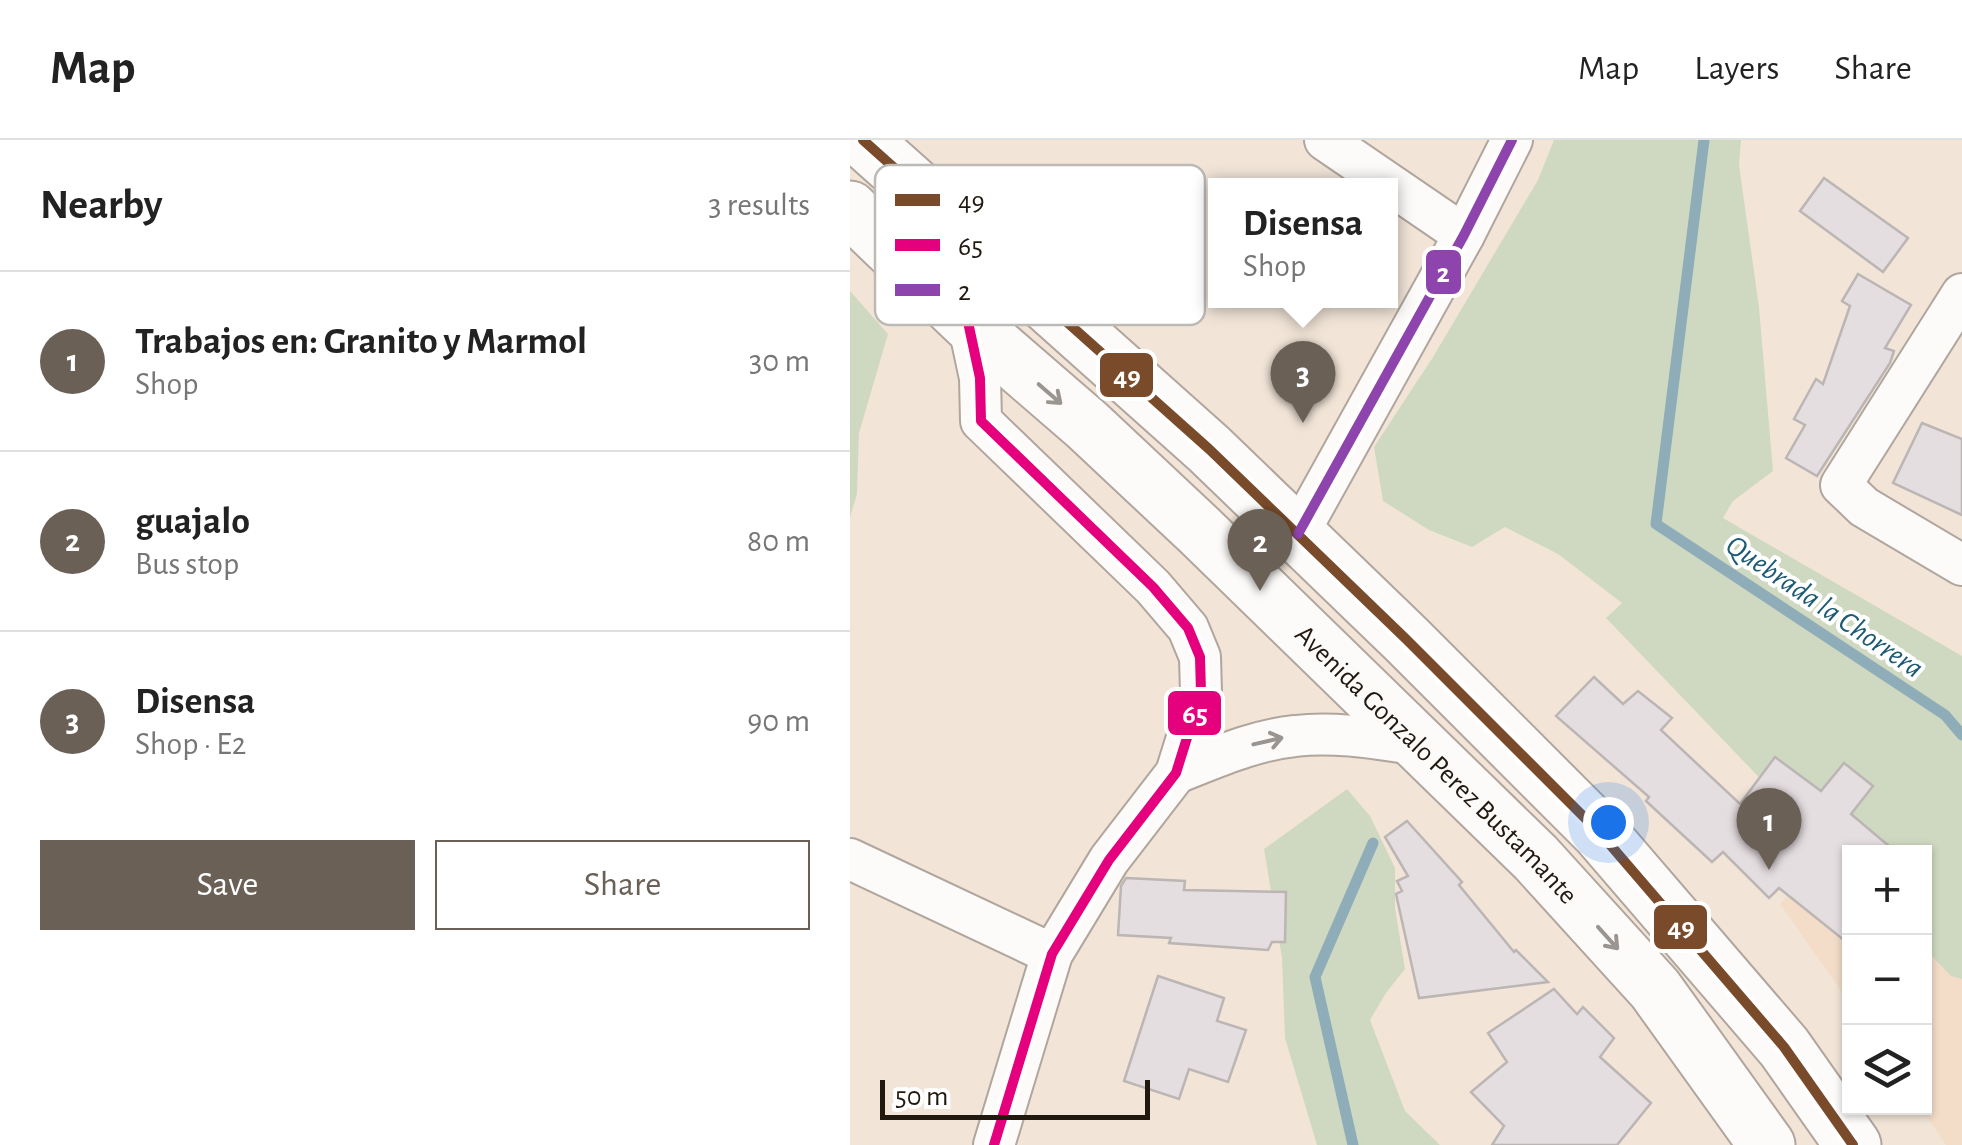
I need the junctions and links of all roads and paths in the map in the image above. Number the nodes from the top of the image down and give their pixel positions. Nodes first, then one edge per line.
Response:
1 (863, 140) edge
2 (1326, 140) edge
3 (1512, 140) edge
4 (891, 165) edge
5 (1381, 178) edge
6 (1398, 190) edge
7 (850, 209) edge
8 (875, 233) edge
9 (1464, 235) junction
10 (1962, 294) edge
11 (969, 325) edge
12 (971, 325) edge
13 (1070, 325) edge
14 (1298, 534) junction
15 (1962, 565) edge
16 (1420, 745) junction
17 (1176, 773) junction
18 (850, 859) edge
19 (1052, 954) junction
20 (994, 1145) edge
21 (1767, 1145) edge
22 (1853, 1145) edge

1 - 4 main road
2 - 5 street
3 - 9 street
6 - 9 street
7 - 8 main road, Avenida Gonzalo Perez Bustamante
9 - 14 street
10 - 15 street
11 - 17 street
12 -> 16 main road, Avenida Gonzalo Perez Bustamante
13 - 14 main road
14 - 22 main road
17 -> 16 street
16 -> 21 main road, Avenida Gonzalo Perez Bustamante
17 - 19 street
18 - 19 street
19 - 20 street

